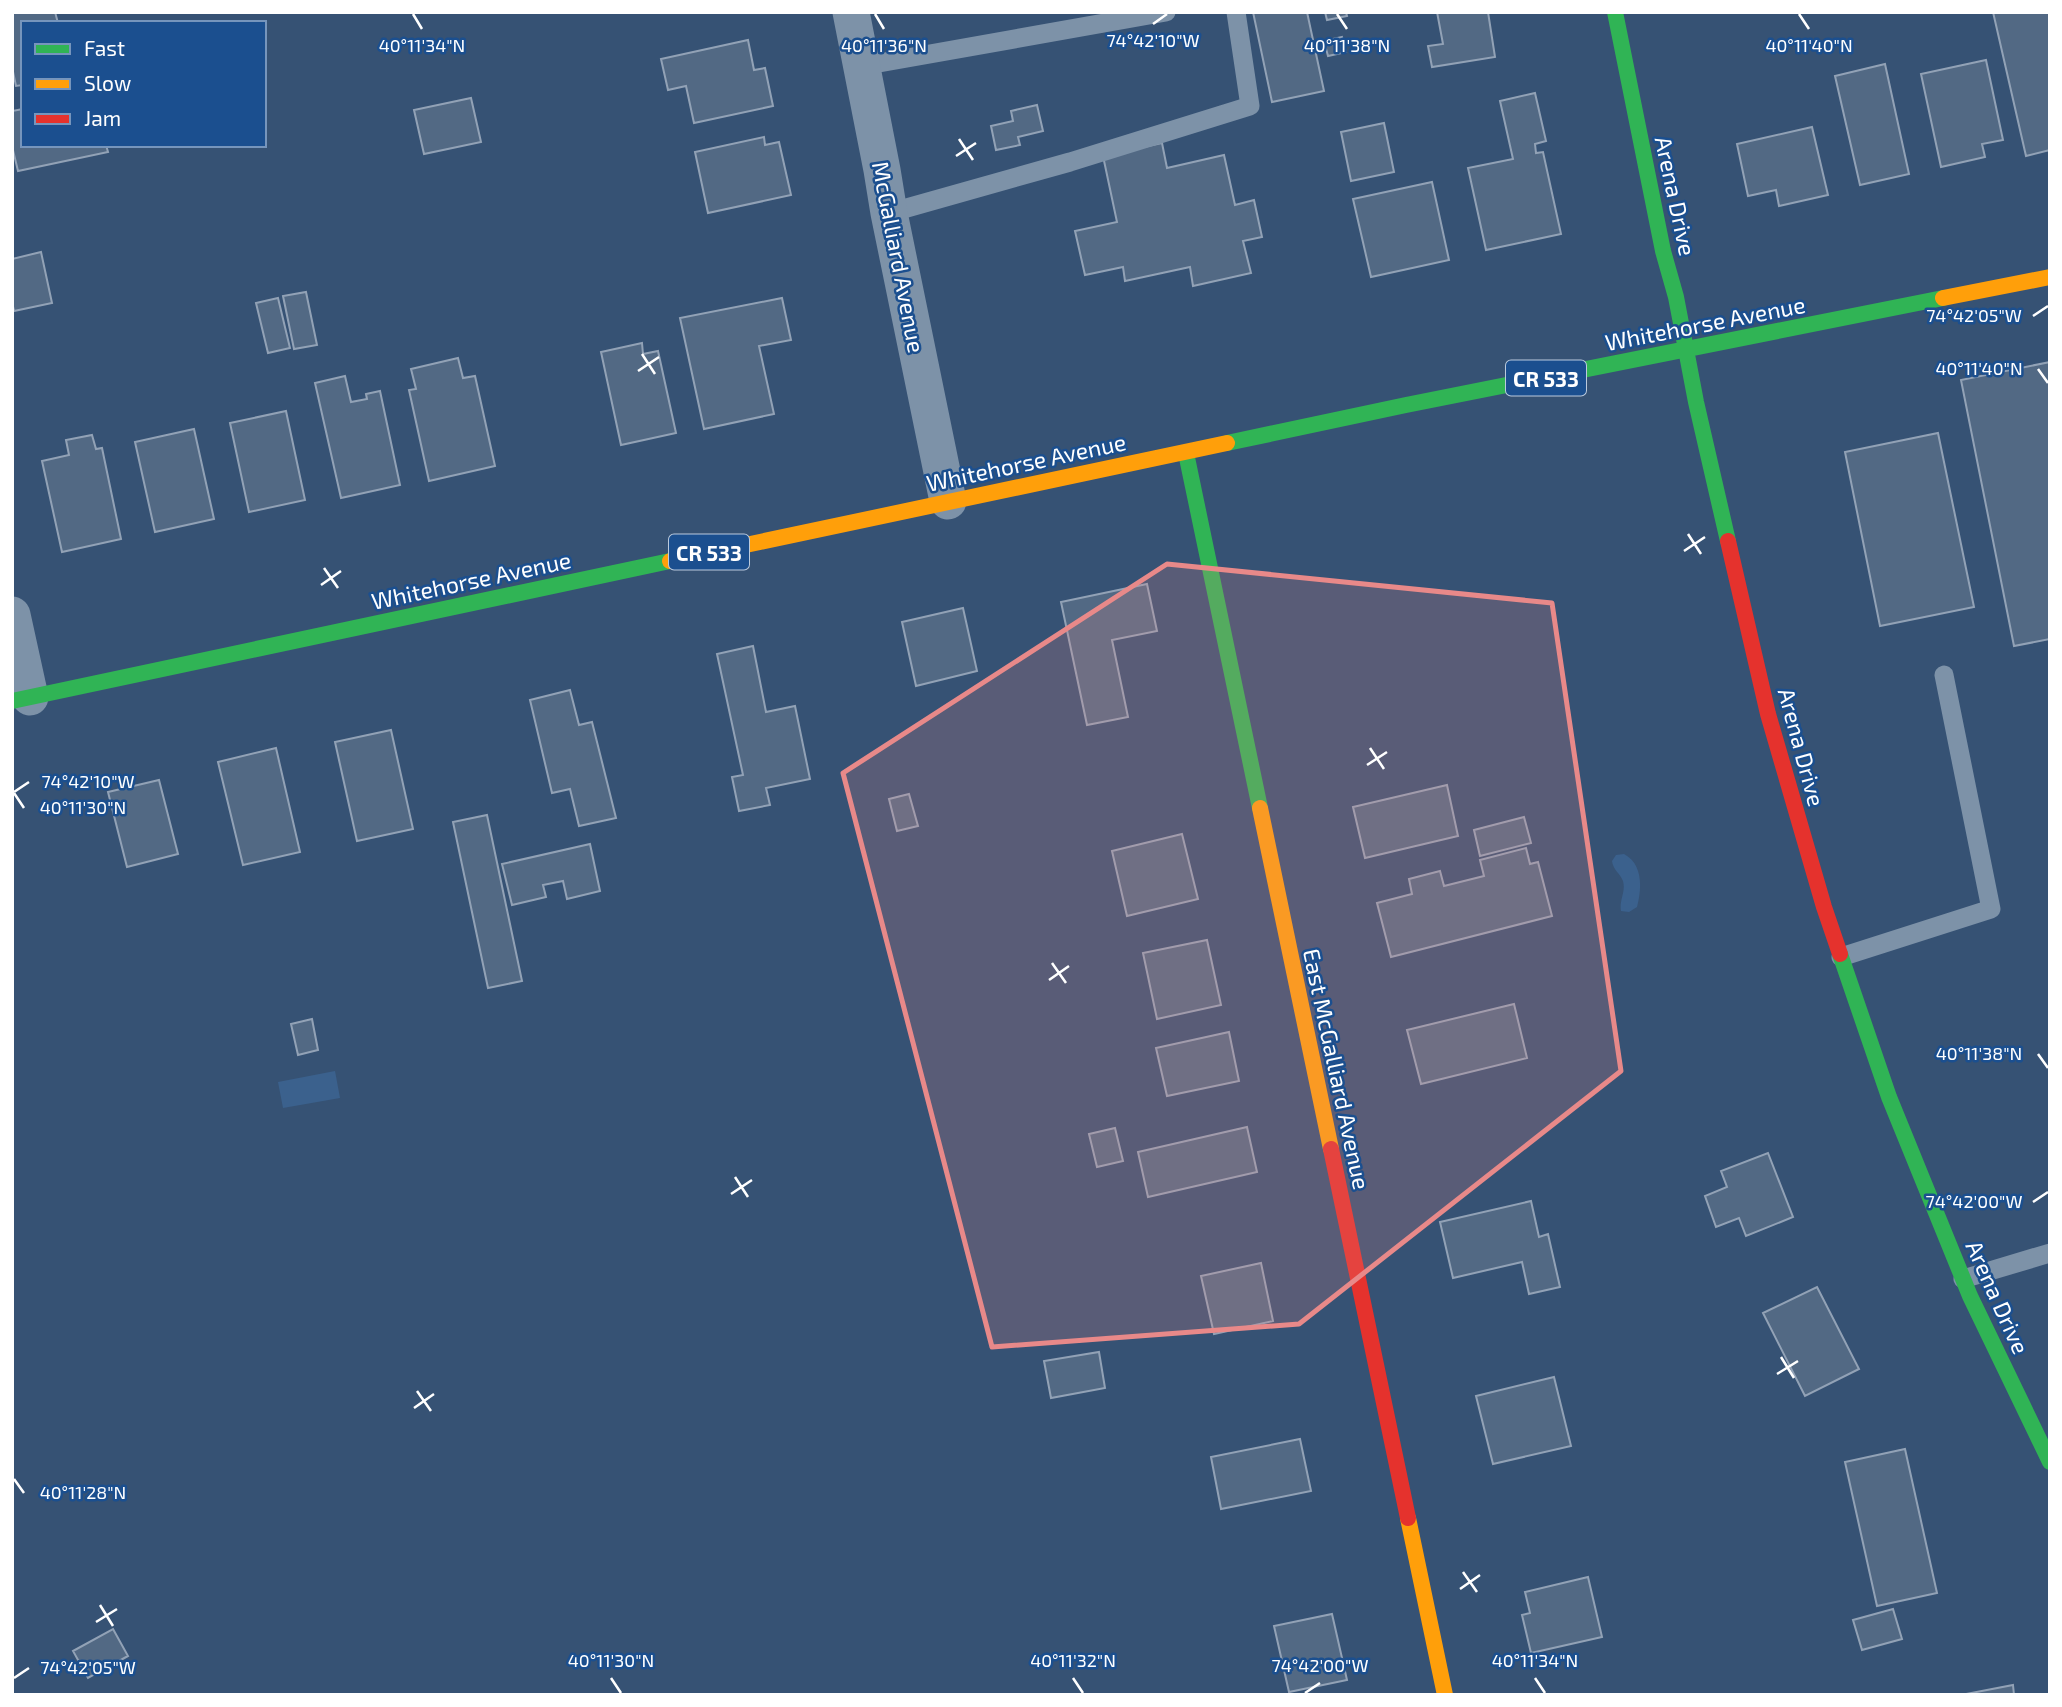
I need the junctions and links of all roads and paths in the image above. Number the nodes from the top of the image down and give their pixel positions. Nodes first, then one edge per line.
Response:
1 (851, 12) edge
2 (1166, 12) edge
3 (1236, 12) edge
4 (1615, 12) edge
5 (862, 66) junction
6 (888, 213) junction
7 (2050, 277) edge
8 (1685, 351) junction
9 (1186, 453) junction
10 (948, 501) junction
11 (12, 615) edge
12 (1944, 676) dead end
13 (21, 699) edge
14 (1840, 957) junction
15 (2050, 1253) edge
16 (1963, 1279) junction
17 (2050, 1462) edge
18 (1445, 1695) edge

1 - 5 street, McGalliard Avenue
2 - 5 lane
3 - 6 lane
4 - 8 main road, Arena Drive
5 - 6 street, McGalliard Avenue
6 - 10 street, McGalliard Avenue
7 - 8 main road, Whitehorse Avenue / CR 533
8 - 9 main road, Whitehorse Avenue / CR 533
8 - 14 main road, Arena Drive
9 - 10 main road, Whitehorse Avenue / CR 533
9 - 18 main road, East McGalliard Avenue
10 - 13 main road, Whitehorse Avenue / CR 533
11 - 13 street
12 - 14 lane
14 - 16 main road, Arena Drive
15 - 16 lane
16 - 17 main road, Arena Drive

